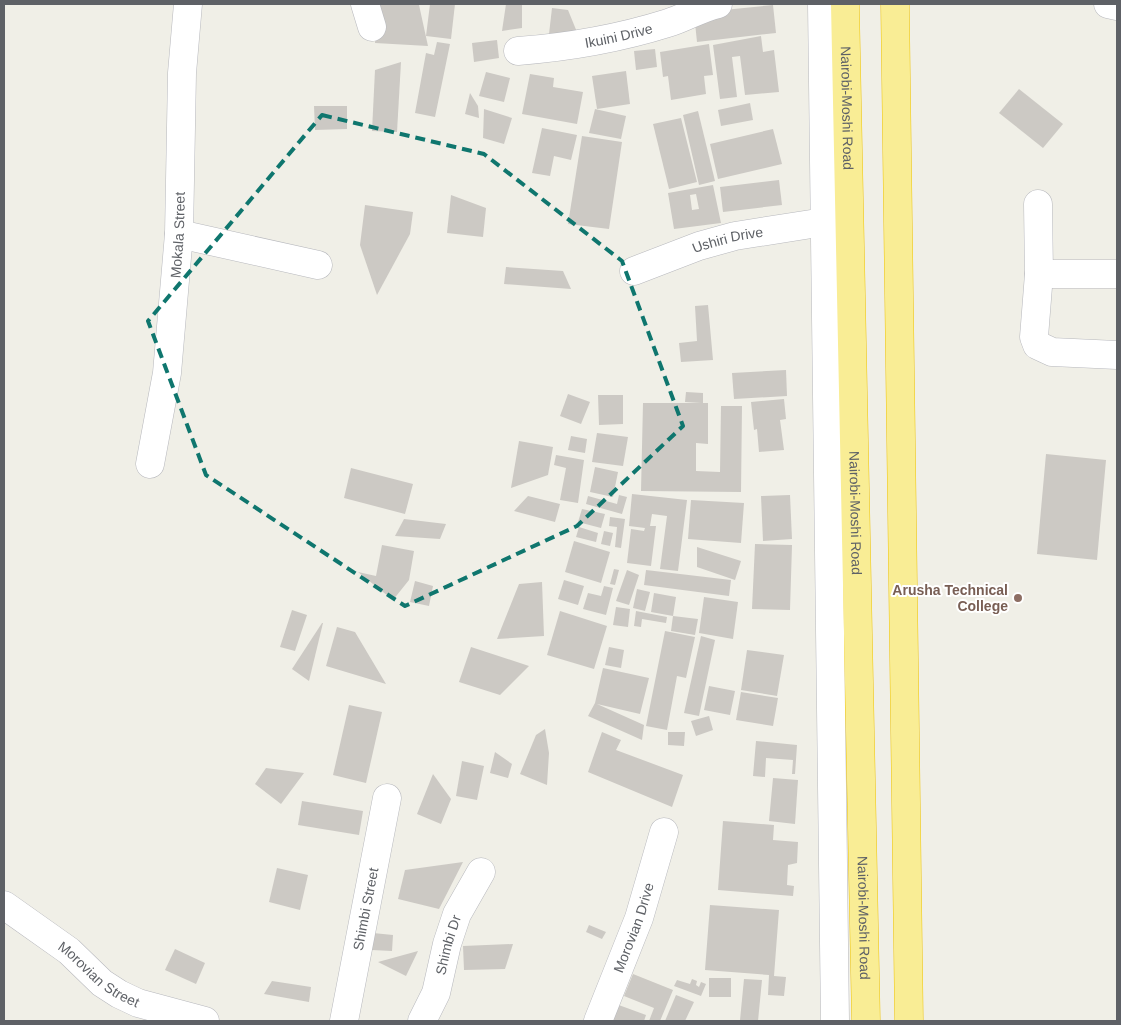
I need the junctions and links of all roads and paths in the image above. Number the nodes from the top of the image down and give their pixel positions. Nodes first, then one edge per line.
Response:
1 (188, 4) edge
2 (718, 4) edge
3 (822, 4) edge
4 (845, 4) edge
5 (895, 4) edge
6 (1108, 4) edge
7 (1117, 6) edge
8 (518, 51) dead end
9 (1038, 204) dead end
10 (824, 222) junction
11 (179, 234) junction
12 (318, 265) dead end
13 (634, 271) dead end
14 (1039, 274) junction
15 (1117, 274) edge
16 (1117, 355) edge
17 (150, 464) dead end
18 (387, 798) dead end
19 (664, 832) dead end
20 (481, 872) dead end
21 (4, 905) edge
22 (205, 1021) edge
23 (344, 1021) edge
24 (422, 1021) edge
25 (598, 1021) edge
26 (836, 1021) edge
27 (866, 1021) edge
28 (909, 1021) edge

1 - 11 street, Mokala Street
2 - 8 street, Ikuini Drive
3 - 10 street
4 - 27 highway, Nairobi-Moshi Road
5 - 28 highway
6 - 7 street
9 - 14 street
10 - 13 street, Ushiri Drive
10 - 26 street
11 - 12 street
11 - 17 street, Mokala Street
14 - 15 street
14 - 16 street
18 - 23 street, Shimbi Street
19 - 25 street, Morovian Drive
20 - 24 street, Shimbi Dr
21 - 22 street, Morovian Street

